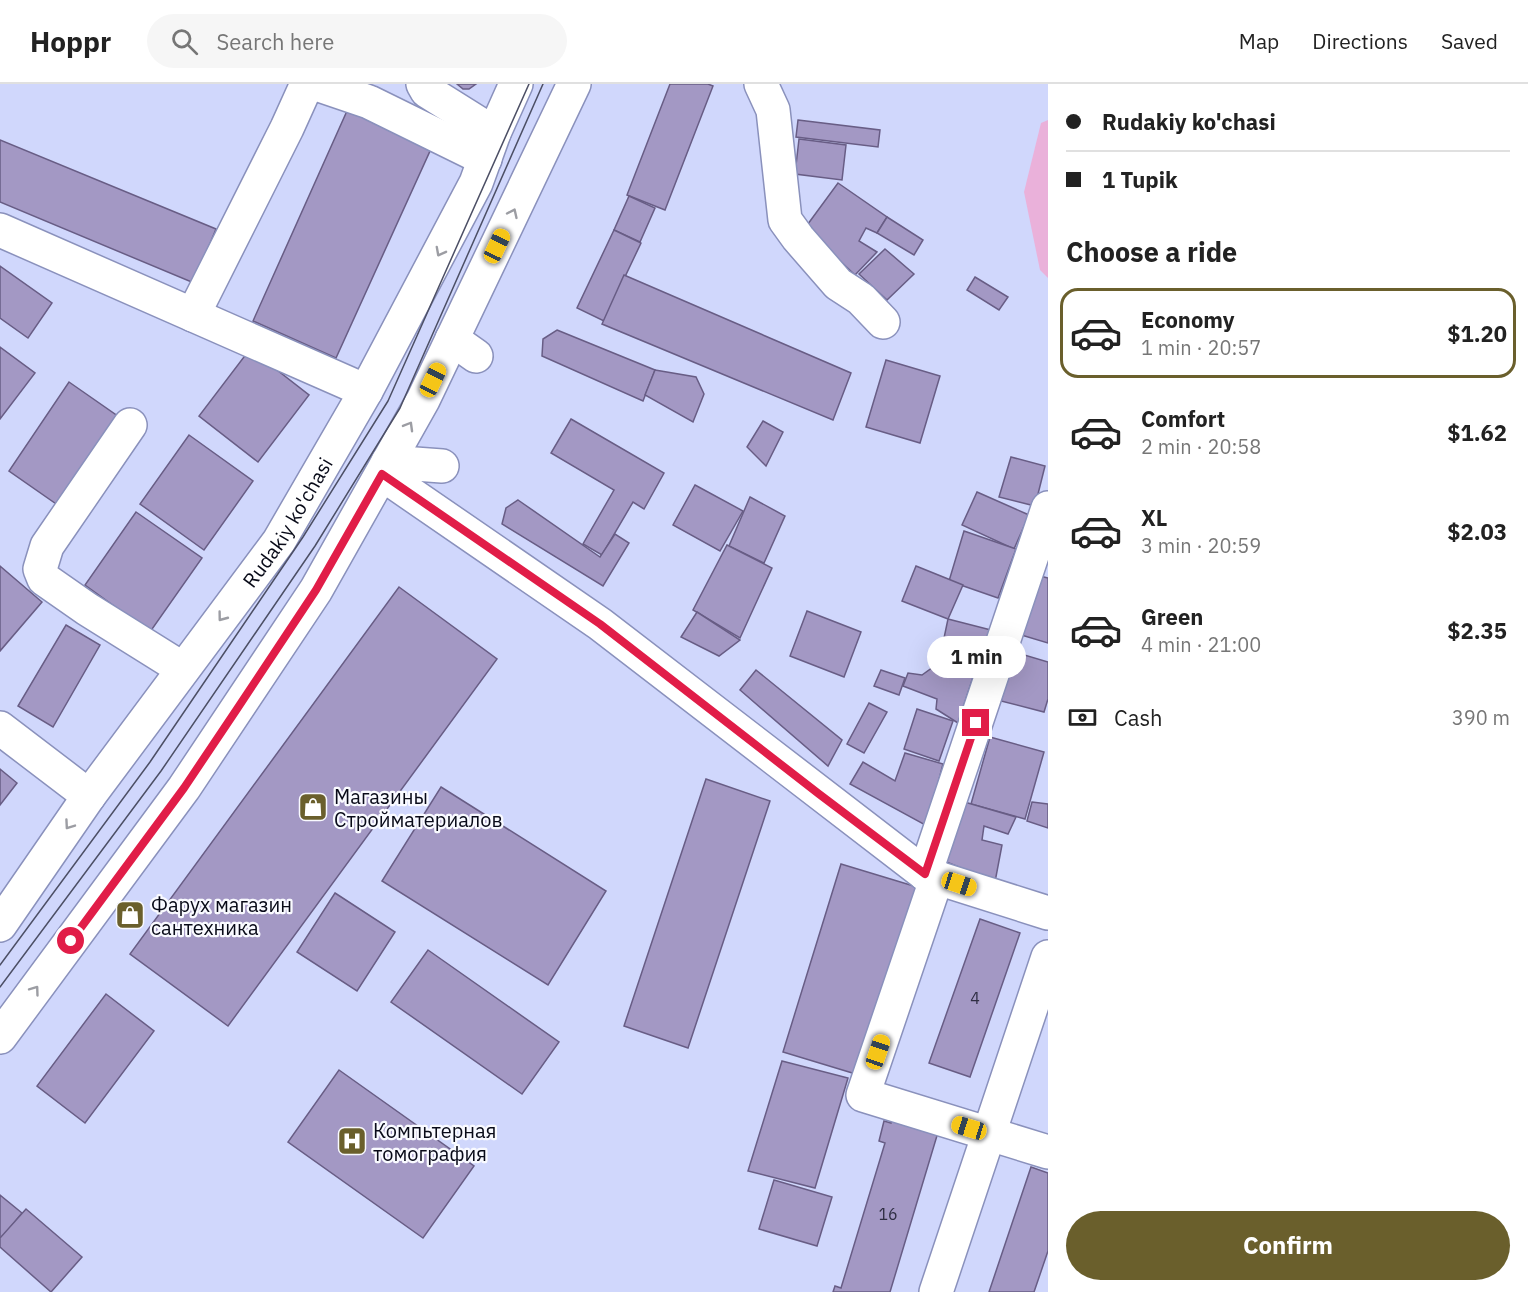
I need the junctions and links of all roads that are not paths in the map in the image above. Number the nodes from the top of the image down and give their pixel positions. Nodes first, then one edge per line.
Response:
1 (423, 84) edge
2 (516, 84) edge
3 (574, 84) edge
4 (761, 84) edge
5 (308, 85) edge
6 (490, 146) junction
7 (0, 230) edge
8 (193, 315) junction
9 (883, 322) dead end
10 (366, 392) junction
11 (130, 425) dead end
12 (441, 466) dead end
13 (385, 468) junction
14 (1048, 508) edge
15 (183, 669) junction
16 (0, 728) edge
17 (89, 796) junction
18 (931, 876) junction
19 (1048, 913) edge
20 (0, 925) edge
21 (1048, 957) edge
22 (0, 1037) edge
23 (990, 1134) junction
24 (1048, 1152) edge
25 (936, 1292) edge

1 - 6 main road
2 - 6 main road, Rudakiy ko'chasi
13 -> 3 main road
4 - 9 main road
5 - 6 main road
5 - 8 main road
6 -> 10 main road, Rudakiy ko'chasi
7 - 8 main road
8 - 10 main road
10 -> 15 main road, Rudakiy ko'chasi
11 - 15 main road
12 - 13 main road
13 - 18 main road
22 -> 13 main road
14 - 18 main road
15 - 17 main road, Rudakiy ko'chasi
16 - 17 main road
17 -> 20 main road, Rudakiy ko'chasi
18 - 19 main road
18 - 23 main road
21 - 23 main road
23 - 24 main road
23 - 25 main road

